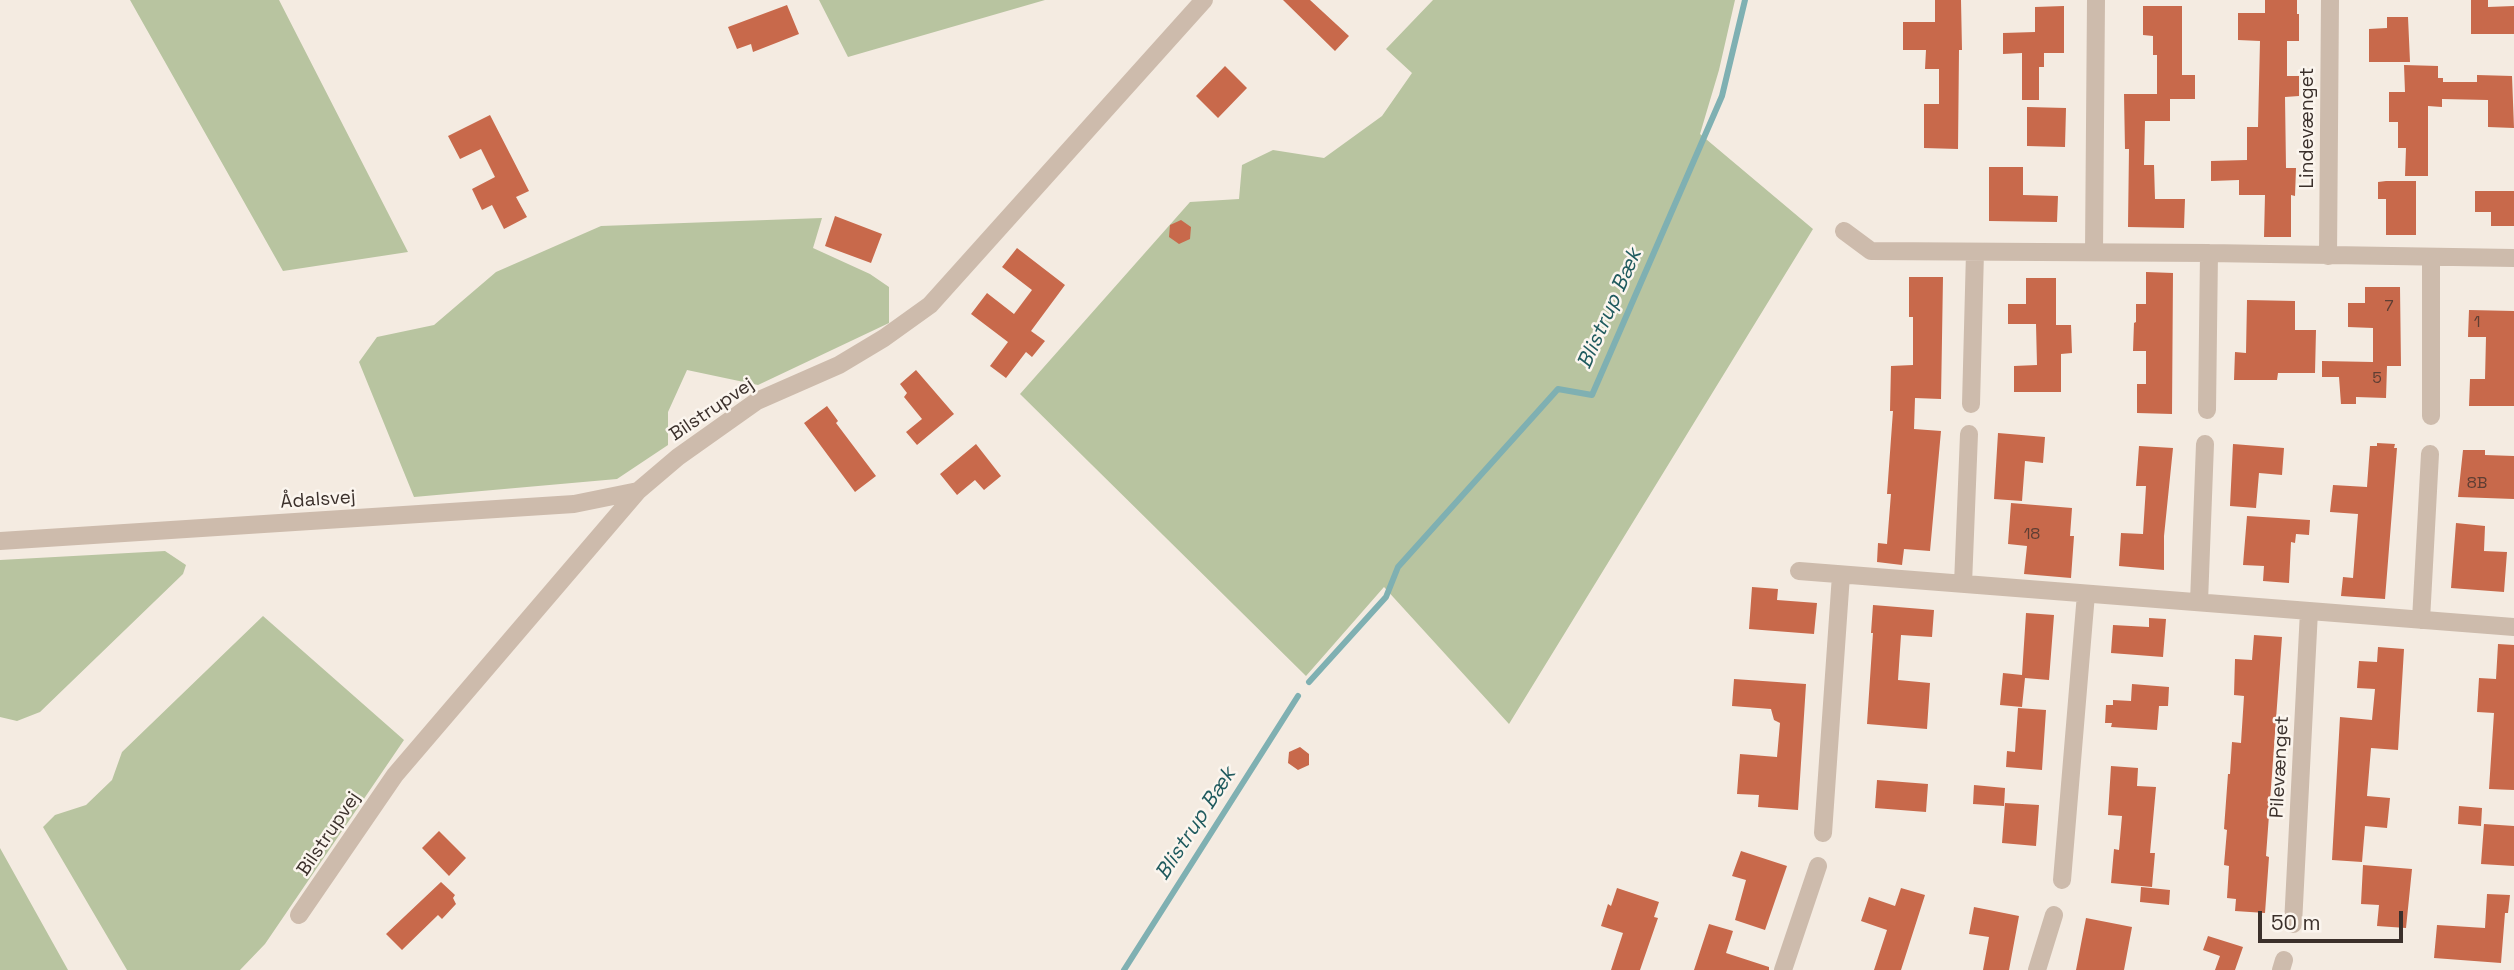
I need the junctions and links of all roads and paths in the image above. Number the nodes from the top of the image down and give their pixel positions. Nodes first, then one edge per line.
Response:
1 (1204, 0) edge
2 (2096, 0) edge
3 (2330, 0) edge
4 (1844, 231) dead end
5 (1975, 252) junction
6 (2094, 252) junction
7 (2209, 253) junction
8 (2328, 256) junction
9 (2431, 258) junction
10 (2514, 258) edge
11 (1971, 404) dead end
12 (2207, 410) dead end
13 (2431, 416) dead end
14 (1969, 434) dead end
15 (2205, 444) dead end
16 (2430, 454) dead end
17 (638, 491) junction
18 (0, 541) edge
19 (1799, 571) dead end
20 (1841, 575) junction
21 (1963, 584) junction
22 (2086, 594) junction
23 (2199, 602) junction
24 (2309, 611) junction
25 (2421, 620) junction
26 (2514, 627) edge
27 (1823, 833) dead end
28 (1818, 866) dead end
29 (2062, 880) dead end
30 (299, 915) dead end
31 (2054, 915) dead end
32 (2293, 924) dead end
33 (1783, 970) edge
34 (2036, 970) edge

1 - 17 street, Bilstrupvej
2 - 6 street
3 - 8 street, Lindevænget
4 - 5 street
5 - 6 street
5 - 11 street
6 - 7 street
7 - 8 street
7 - 12 street
8 - 9 street
9 - 10 street
9 - 13 street
14 - 21 street
15 - 23 street
16 - 25 street
17 - 18 street, Ådalsvej
17 - 30 street, Bilstrupvej
19 - 20 street
20 - 21 street
20 - 27 street
21 - 22 street
22 - 23 street
22 - 29 street
23 - 24 street
24 - 25 street
24 - 32 street, Pilevænget
25 - 26 street
28 - 33 street
31 - 34 street

